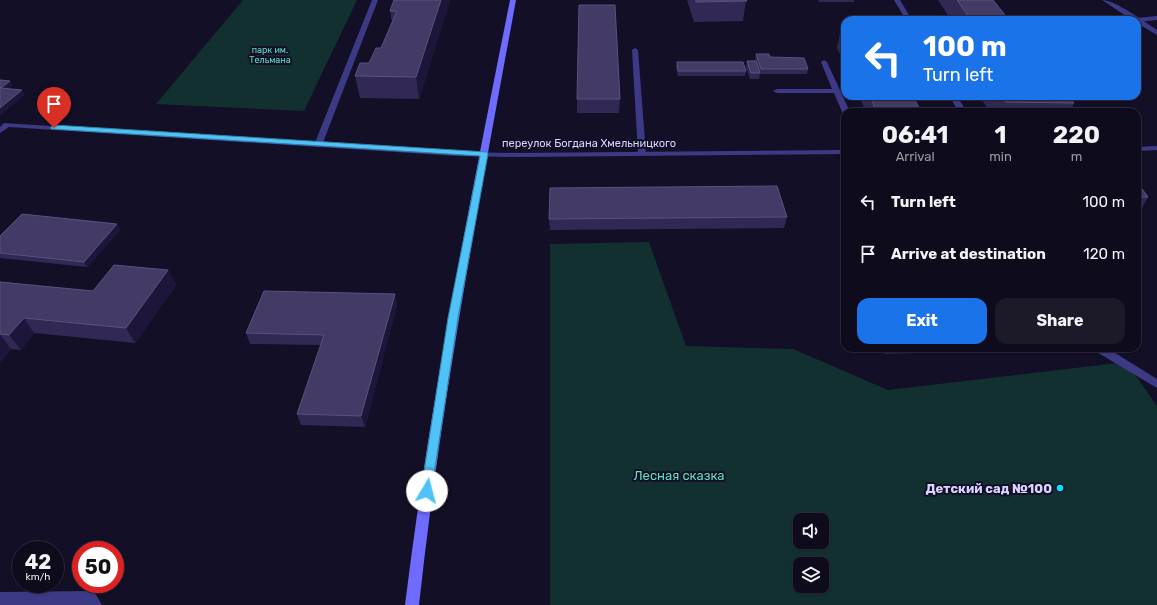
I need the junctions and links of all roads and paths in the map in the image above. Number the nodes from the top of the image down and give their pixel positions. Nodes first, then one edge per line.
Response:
1 (375, 0) edge
2 (513, 0) edge
3 (897, 0) edge
4 (1105, 0) edge
5 (907, 16) edge
6 (1131, 16) edge
7 (1157, 18) edge
8 (1141, 20) edge
9 (1141, 23) edge
10 (1157, 33) edge
11 (635, 50) dead end
12 (824, 62) dead end
13 (777, 91) dead end
14 (837, 92) junction
15 (844, 108) edge
16 (4, 124) edge
17 (0, 131) edge
18 (318, 145) junction
19 (1157, 148) edge
20 (1141, 149) edge
21 (841, 152) edge
22 (484, 154) junction
23 (642, 154) junction
24 (1105, 352) edge
25 (1157, 384) edge
26 (0, 599) edge
27 (95, 605) edge
28 (412, 605) edge

1 - 18 street
2 - 22 main road
3 - 5 street
4 - 6 street
7 - 8 street
9 - 10 street
11 - 23 street
12 - 14 street
13 - 14 street
14 - 15 street
16 - 17 street, переулок Богдана Хмельницкого
16 - 18 street, переулок Богдана Хмельницкого
18 - 22 street, переулок Богдана Хмельницкого
19 - 20 street
21 - 23 street, переулок Богдана Хмельницкого
22 - 23 street, переулок Богдана Хмельницкого
22 - 28 main road
24 - 25 street
26 - 27 street

